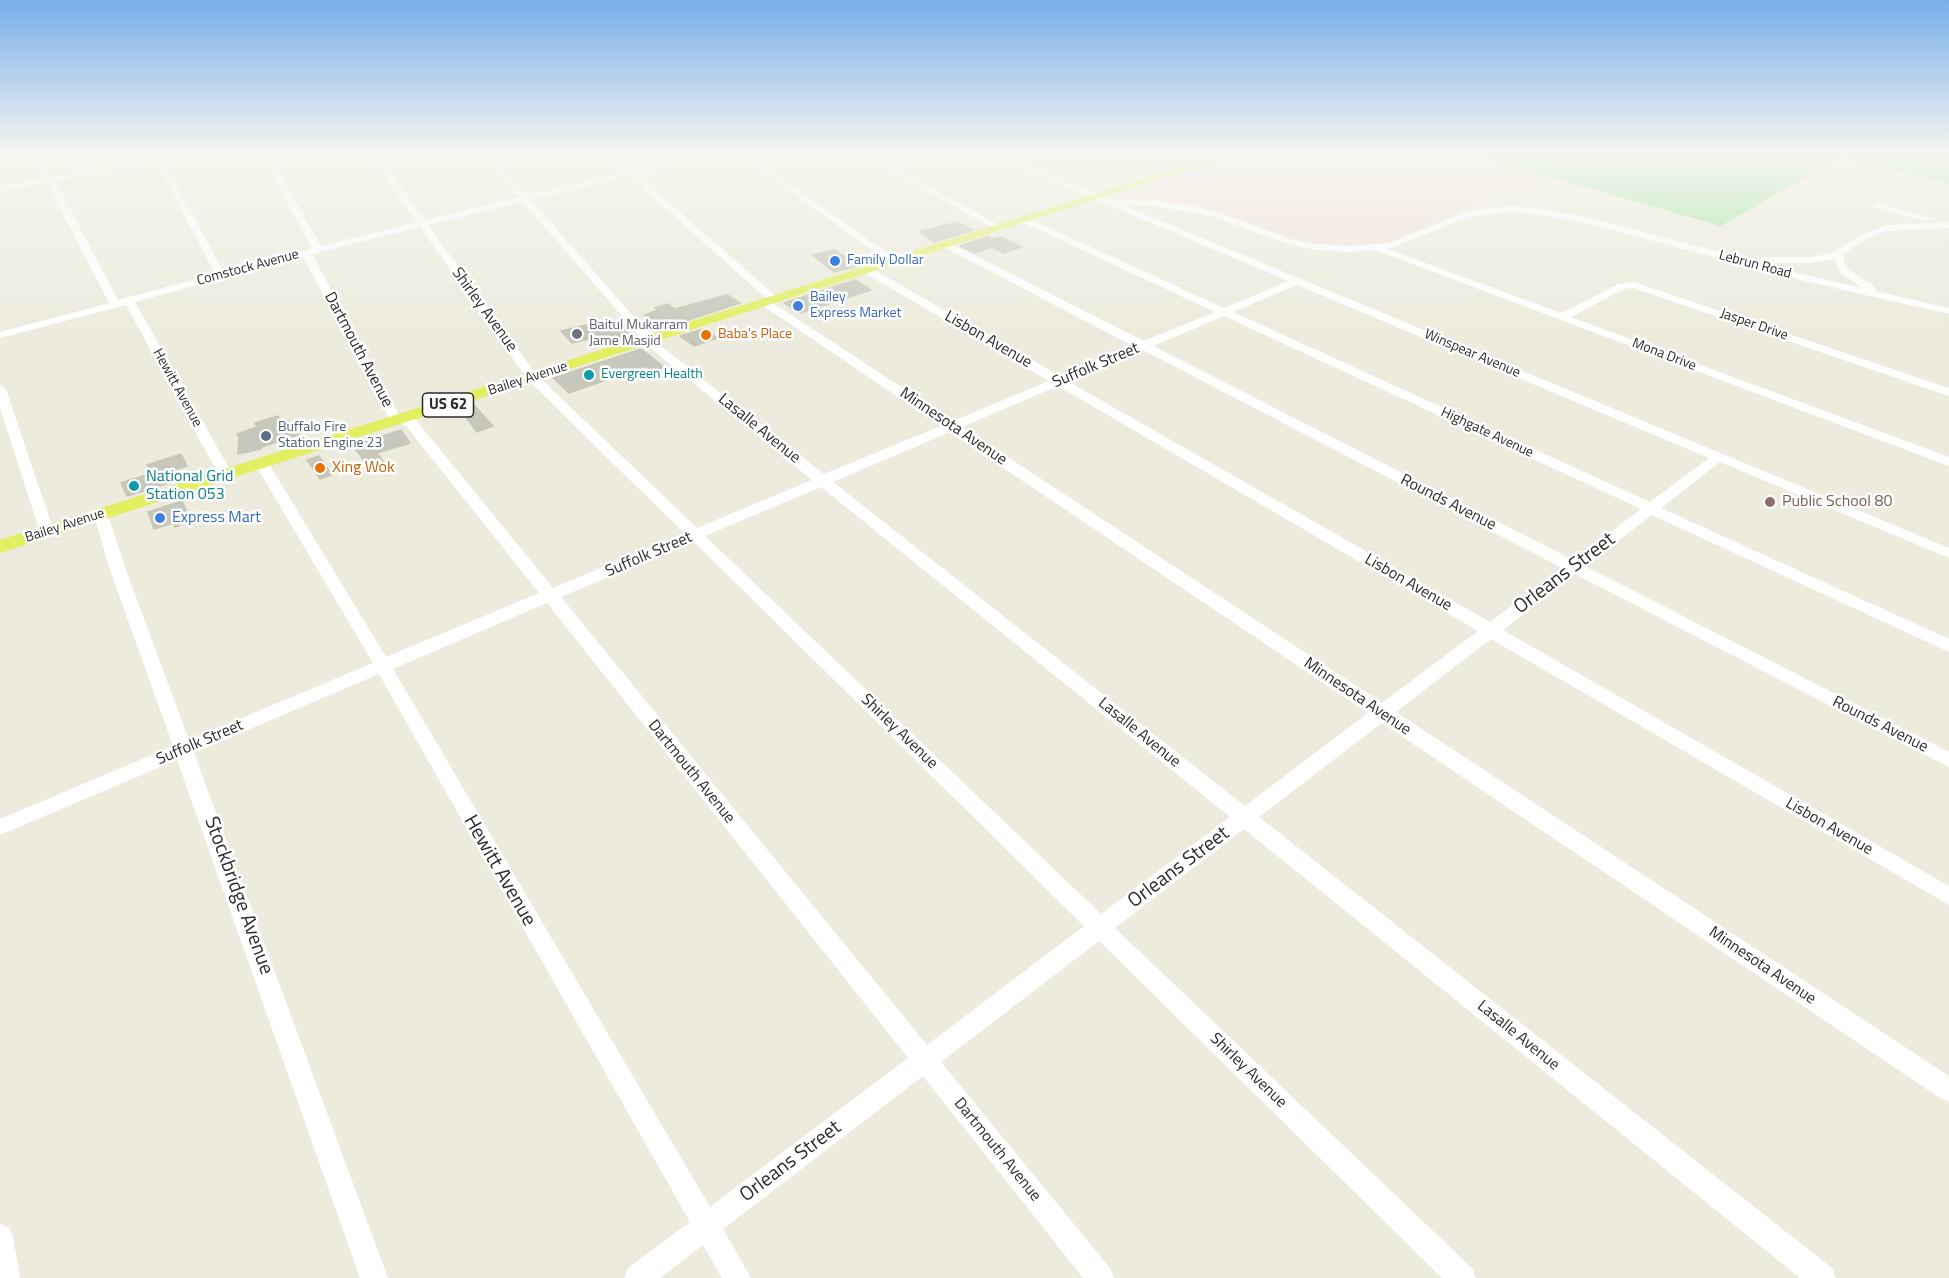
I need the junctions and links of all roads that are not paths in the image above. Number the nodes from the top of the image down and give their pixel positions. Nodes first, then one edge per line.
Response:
1 (68, 215) edge
2 (188, 215) edge
3 (294, 215) edge
4 (415, 215) edge
5 (457, 215) edge
6 (538, 215) edge
7 (678, 215) edge
8 (689, 215) edge
9 (829, 215) edge
10 (975, 215) edge
11 (1042, 215) edge
12 (1136, 215) edge
13 (1215, 215) edge
14 (1467, 215) edge
15 (1556, 215) edge
16 (1881, 215) edge
17 (1912, 215) edge
18 (1025, 220) junction
19 (421, 223) junction
20 (1949, 225) edge
21 (705, 227) junction
22 (999, 228) junction
23 (693, 229) junction
24 (1878, 230) junction
25 (947, 245) junction
26 (1379, 248) junction
27 (312, 251) junction
28 (1839, 255) junction
29 (1725, 257) junction
30 (895, 261) junction
31 (867, 270) junction
32 (221, 276) junction
33 (1297, 281) junction
34 (129, 300) junction
35 (775, 300) junction
36 (1899, 301) junction
37 (115, 304) junction
38 (1949, 311) edge
39 (1224, 312) junction
40 (1563, 317) junction
41 (0, 334) edge
42 (649, 340) junction
43 (1144, 346) junction
44 (532, 377) junction
45 (1060, 381) junction
46 (0, 389) edge
47 (1949, 392) edge
48 (402, 419) junction
49 (953, 426) junction
50 (1719, 457) junction
51 (1949, 462) edge
52 (262, 464) junction
53 (226, 475) junction
54 (824, 481) junction
55 (1652, 509) junction
56 (101, 515) junction
57 (47, 532) junction
58 (696, 535) junction
59 (0, 547) edge
60 (1949, 553) edge
61 (1573, 567) junction
62 (549, 597) junction
63 (1490, 631) junction
64 (1949, 646) edge
65 (383, 667) junction
66 (1382, 714) junction
67 (185, 749) junction
68 (1949, 760) edge
69 (1245, 818) junction
70 (0, 827) edge
71 (1949, 896) edge
72 (1101, 928) junction
73 (925, 1060) junction
74 (1949, 1090) edge
75 (706, 1226) junction
76 (0, 1237) edge
77 (6, 1278) edge
78 (374, 1278) edge
79 (638, 1278) edge
80 (737, 1278) edge
81 (1100, 1278) edge
82 (1462, 1278) edge
83 (1821, 1278) edge

1 - 37 street
2 - 32 street
3 - 27 street, Dartmouth Avenue
4 - 19 street, Shirley Avenue
5 - 19 street, Comstock Avenue
6 - 42 street, Lasalle Avenue
7 - 23 street, Minnesota Avenue
8 - 21 street, Minnesota Avenue
9 - 30 street
10 - 22 street
11 - 18 main road, Bailey Avenue / US 62
12 - 33 street, Winspear Avenue
13 - 26 street, Lebrun Road
14 - 26 street, Lebrun Road
15 - 29 street, Lebrun Road
16 - 24 street
17 - 20 street
18 - 22 main road, Bailey Avenue / US 62
18 - 39 street, Highgate Avenue
19 - 27 street, Comstock Avenue
19 - 44 street, Shirley Avenue
20 - 24 street
21 - 23 street
21 - 35 street, Minnesota Avenue
22 - 25 main road, Bailey Avenue / US 62
23 - 35 street, Minnesota Avenue
24 - 28 street
25 - 30 main road, Bailey Avenue / US 62
25 - 43 street, Rounds Avenue
26 - 40 street, Mona Drive
27 - 32 street, Comstock Avenue
27 - 48 street, Dartmouth Avenue
28 - 29 street
28 - 36 street
29 - 36 street, Lebrun Road
30 - 31 main road, Bailey Avenue / US 62
31 - 35 main road, Bailey Avenue / US 62
31 - 45 street, Lisbon Avenue
32 - 34 street, Comstock Avenue
33 - 39 street, Suffolk Street
33 - 50 street, Winspear Avenue
34 - 37 street, Comstock Avenue
34 - 53 street, Hewitt Avenue
35 - 42 main road, Bailey Avenue / US 62
35 - 49 street, Minnesota Avenue
36 - 38 street, Lebrun Road
37 - 41 street, Comstock Avenue
39 - 43 street, Suffolk Street
39 - 55 street, Highgate Avenue
40 - 47 street, Jasper Drive
40 - 51 street, Mona Drive
42 - 44 main road, Bailey Avenue / US 62
42 - 54 street, Lasalle Avenue
43 - 45 street, Suffolk Street
43 - 61 street, Rounds Avenue
44 - 48 main road, Bailey Avenue / US 62
44 - 58 street, Shirley Avenue
45 - 49 street, Suffolk Street
45 - 63 street, Lisbon Avenue
46 - 57 street
48 - 52 main road, Bailey Avenue / US 62
48 - 62 street, Dartmouth Avenue
49 - 54 street, Suffolk Street
49 - 66 street, Minnesota Avenue
50 - 55 street, Orleans Street
50 - 60 street, Winspear Avenue
52 - 53 main road, Bailey Avenue / US 62
52 - 65 street, Hewitt Avenue
53 - 56 main road, Bailey Avenue / US 62
54 - 58 street, Suffolk Street
54 - 69 street, Lasalle Avenue
55 - 61 street, Orleans Street
55 - 64 street, Highgate Avenue
56 - 57 main road, Bailey Avenue / US 62
56 - 67 street, Stockbridge Avenue
57 - 59 main road, Bailey Avenue / US 62
58 - 62 street, Suffolk Street
58 - 72 street, Shirley Avenue
61 - 63 street, Orleans Street
61 - 68 street, Rounds Avenue
62 - 65 street, Suffolk Street
62 - 73 street, Dartmouth Avenue
63 - 66 street, Orleans Street
63 - 71 street, Lisbon Avenue
65 - 67 street, Suffolk Street
65 - 75 street, Hewitt Avenue
66 - 69 street, Orleans Street
66 - 74 street, Minnesota Avenue
67 - 70 street, Suffolk Street
67 - 78 street, Stockbridge Avenue
69 - 72 street, Orleans Street
69 - 83 street, Lasalle Avenue
72 - 73 street, Orleans Street
72 - 82 street, Shirley Avenue
73 - 75 street, Orleans Street
73 - 81 street, Dartmouth Avenue
75 - 79 street, Orleans Street
75 - 80 street, Hewitt Avenue
76 - 77 street

